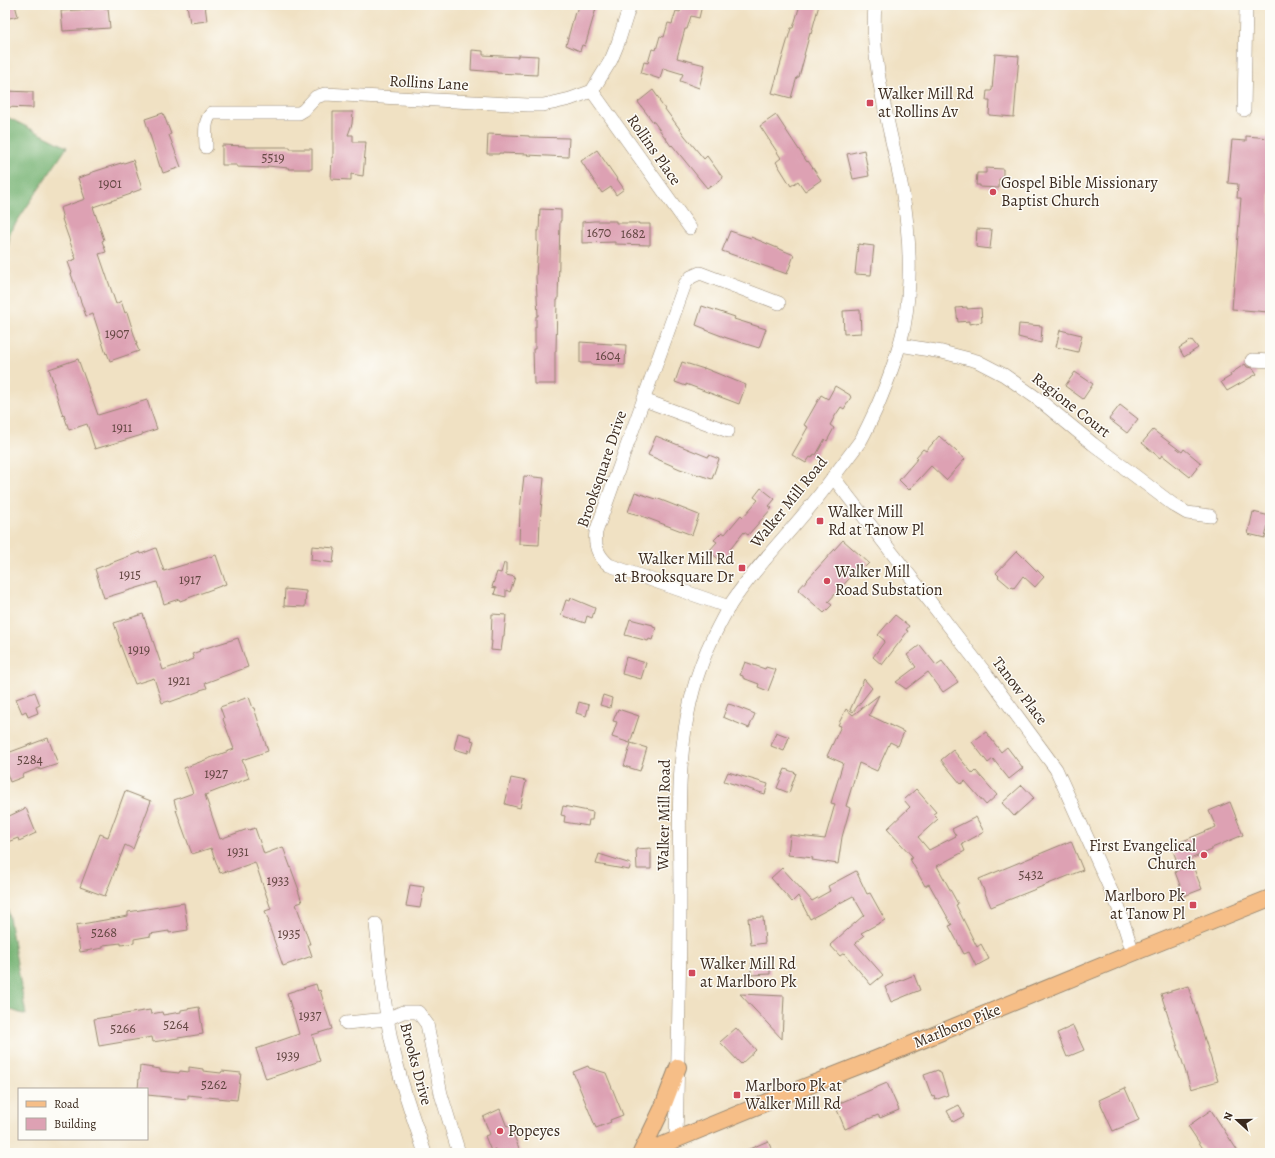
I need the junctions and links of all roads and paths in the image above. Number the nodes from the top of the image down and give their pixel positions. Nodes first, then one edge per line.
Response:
1 (630, 5) edge
2 (875, 5) edge
3 (1246, 5) edge
4 (592, 91) junction
5 (1244, 110) dead end
6 (206, 147) dead end
7 (690, 228) dead end
8 (779, 303) dead end
9 (900, 345) junction
10 (1252, 360) dead end
11 (1270, 361) edge
12 (644, 400) junction
13 (728, 430) dead end
14 (833, 477) junction
15 (1210, 516) dead end
16 (729, 607) junction
17 (1270, 898) edge
18 (376, 924) dead end
19 (1133, 953) junction
20 (387, 1019) junction
21 (346, 1023) dead end
22 (678, 1067) junction
23 (676, 1139) junction
24 (425, 1153) edge
25 (459, 1153) edge
26 (642, 1153) edge

1 - 4 street
2 - 9 street, Walker Mill Road
3 - 5 street
4 - 6 street, Rollins Lane
4 - 7 street, Rollins Place
8 - 12 street, Brooksquare Drive
9 - 14 street, Walker Mill Road
9 - 15 street, Ragione Court
10 - 11 street
12 - 13 street
12 - 16 street, Brooksquare Drive
14 - 16 street, Walker Mill Road
14 - 19 street, Tanow Place
16 - 22 street, Walker Mill Road
17 - 19 main road, Marlboro Pike
18 - 20 street
19 - 23 main road, Marlboro Pike
20 - 21 street
20 - 24 street, Brooks Drive
20 - 25 street, Brooks Drive
22 - 23 street, Walker Mill Road
22 - 26 main road
23 - 26 main road, Marlboro Pike

